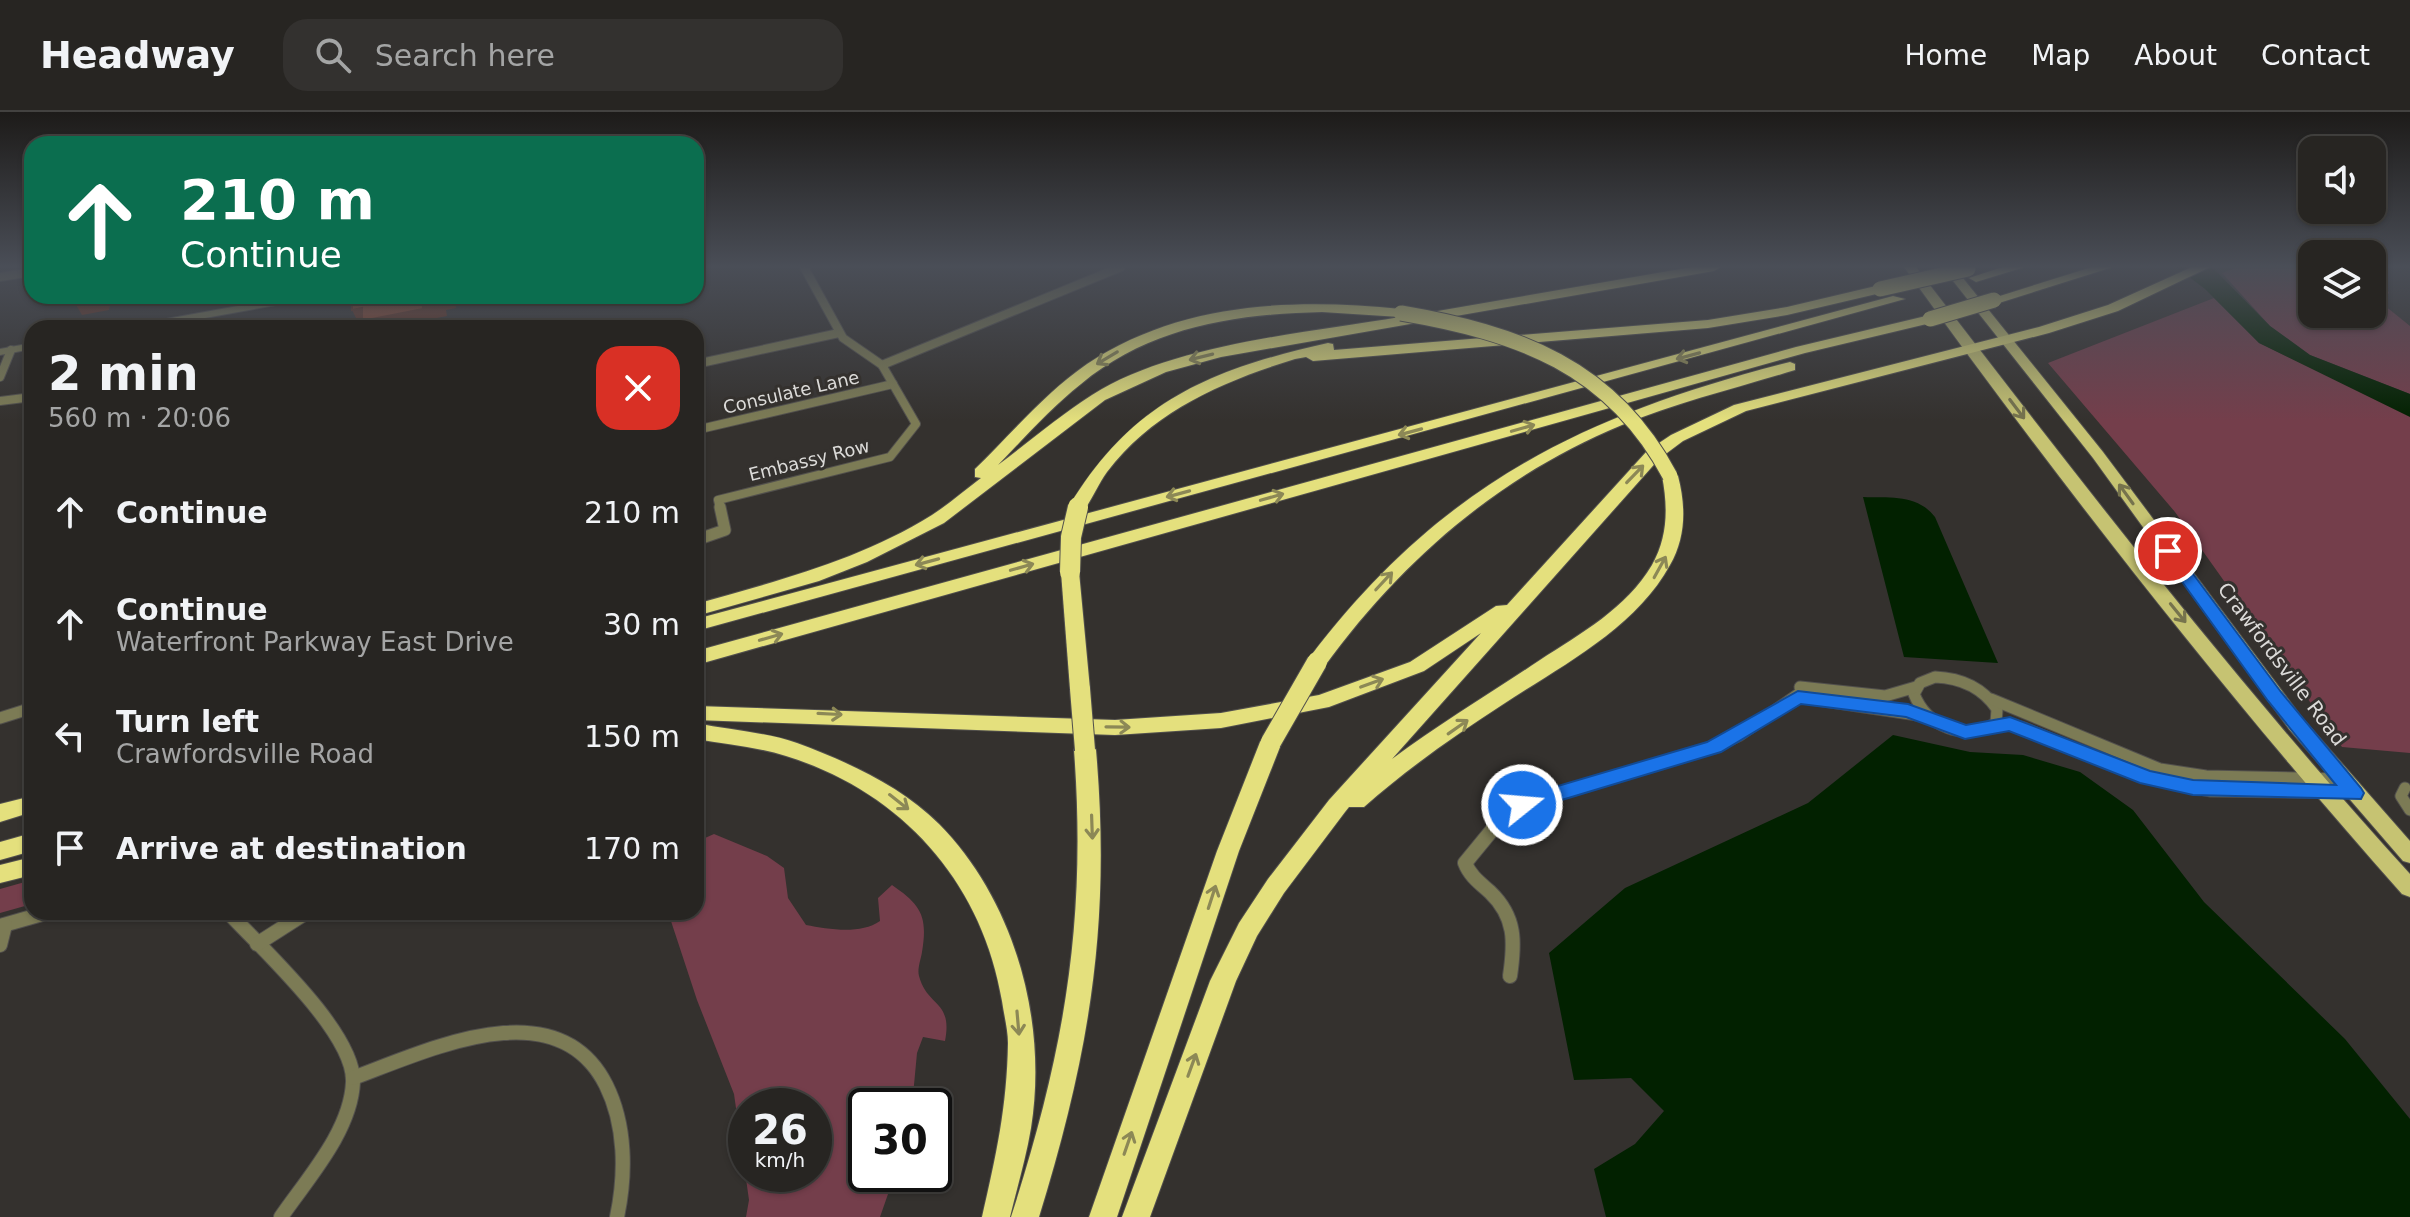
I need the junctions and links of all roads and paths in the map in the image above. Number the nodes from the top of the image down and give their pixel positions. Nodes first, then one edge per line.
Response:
1 (831, 319) edge
2 (995, 319) edge
3 (1221, 319) edge
4 (1425, 319) edge
5 (1426, 319) edge
6 (1467, 319) edge
7 (1741, 319) edge
8 (1826, 319) edge
9 (1930, 319) joint
10 (1949, 319) edge
11 (1989, 319) edge
12 (2075, 319) edge
13 (839, 333) junction
14 (2005, 338) junction
15 (1970, 347) junction
16 (6, 351) edge
17 (704, 362) edge
18 (1277, 362) junction
19 (882, 365) junction
20 (0, 377) edge
21 (893, 384) junction
22 (24, 398) edge
23 (0, 401) edge
24 (704, 428) edge
25 (918, 528) junction
26 (704, 537) edge
27 (1545, 573) junction
28 (704, 608) edge
29 (704, 623) edge
30 (704, 656) edge
31 (1916, 687) junction
32 (1800, 692) junction
33 (1991, 699) junction
34 (24, 710) edge
35 (704, 713) edge
36 (0, 718) edge
37 (1930, 718) junction
38 (1992, 727) junction
39 (704, 732) edge
40 (2318, 786) junction
41 (2348, 786) junction
42 (2405, 788) dead end
43 (24, 806) edge
44 (2410, 810) edge
45 (0, 813) edge
46 (24, 844) edge
47 (0, 851) edge
48 (2410, 855) edge
49 (1291, 866) junction
50 (24, 868) edge
51 (0, 874) edge
52 (2410, 888) edge
53 (24, 919) edge
54 (235, 920) edge
55 (294, 920) edge
56 (2, 926) edge
57 (257, 944) junction
58 (0, 945) edge
59 (1510, 976) dead end
60 (353, 1078) junction
61 (281, 1217) edge
62 (617, 1217) edge
63 (996, 1217) edge
64 (1025, 1217) edge
65 (1103, 1217) edge
66 (1136, 1217) edge

1 - 13 street
2 - 19 street
3 -> 25 highway, bridge
4 -> 25 highway
49 -> 5 highway, bridge
6 - 18 highway
7 - 18 highway, bridge
8 -> 29 highway
30 -> 9 highway
65 -> 9 highway, bridge
10 - 15 main road
11 - 14 main road, Crawfordsville Road
12 - 14 highway
13 - 17 street
13 - 19 street
14 - 15 highway
41 -> 14 main road, Crawfordsville Road
27 -> 15 highway
15 -> 40 main road
16 - 20 street
18 -> 64 highway, bridge
19 - 21 street, Embassy Row
21 - 24 street, Consulate Lane
21 - 26 street, Embassy Row
22 - 23 street
25 - 28 highway
35 -> 27 highway
27 - 49 highway
31 - 32 street
31 - 33 street
31 - 37 street
32 - 37 street
32 - 59 street
33 - 38 street
33 - 40 street
34 - 36 street
37 - 38 street
38 - 40 street
39 -> 63 highway
40 - 41 street
40 - 41 street
40 - 52 main road
41 - 48 main road, Crawfordsville Road
42 - 44 street
43 - 45 highway
46 - 47 highway
66 -> 49 highway
50 - 51 highway
53 - 56 street
54 - 57 street
55 - 57 street
56 - 58 street
57 - 60 street
60 - 61 street
60 - 62 street

